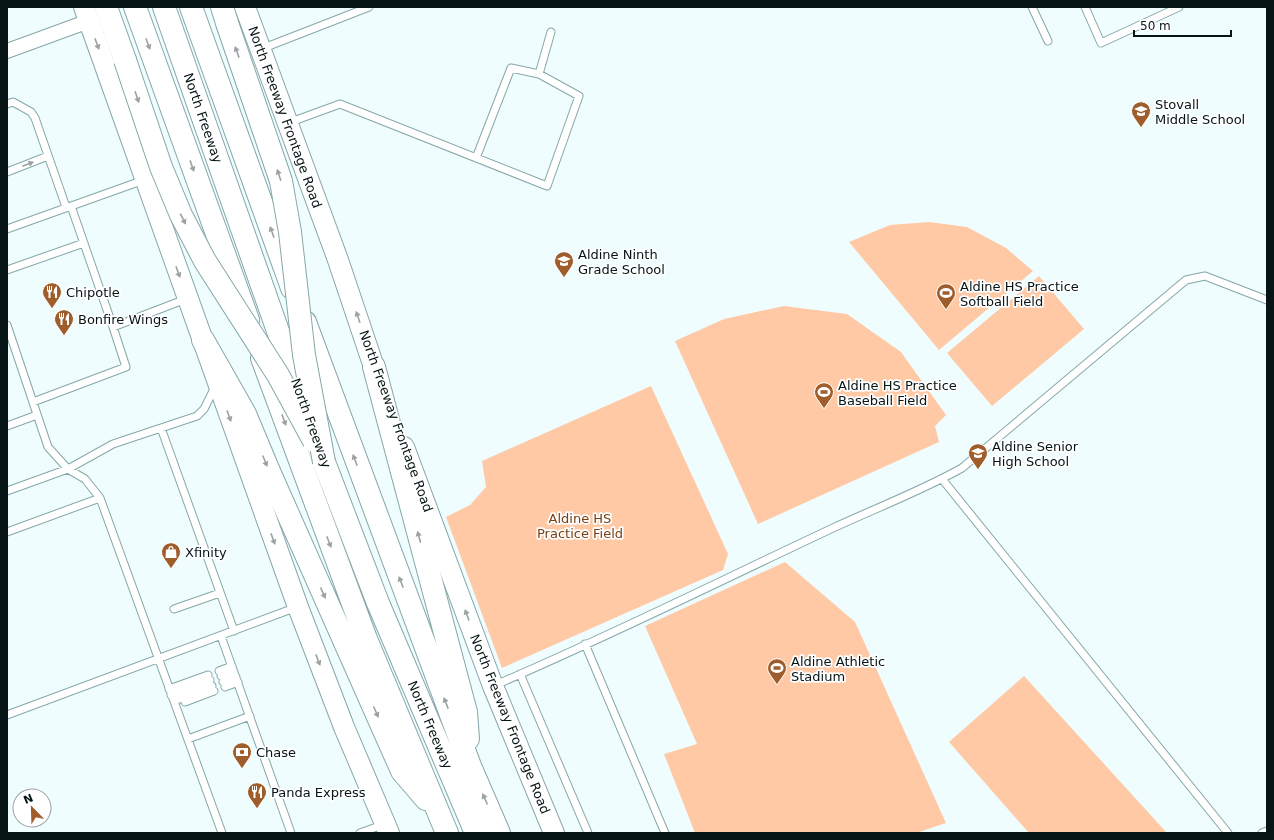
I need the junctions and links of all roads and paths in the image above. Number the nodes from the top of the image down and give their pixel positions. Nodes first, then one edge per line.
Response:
1 (106, 7) edge
2 (135, 7) edge
3 (164, 7) edge
4 (191, 7) edge
5 (245, 7) edge
6 (369, 7) edge
7 (1032, 7) edge
8 (1085, 7) edge
9 (1179, 7) edge
10 (86, 14) edge
11 (224, 15) edge
12 (551, 32) dead end
13 (1048, 41) dead end
14 (8, 47) edge
15 (260, 49) junction
16 (539, 74) junction
17 (7, 104) edge
18 (288, 123) junction
19 (48, 156) junction
20 (476, 158) junction
21 (7, 172) edge
22 (146, 179) junction
23 (68, 207) junction
24 (7, 229) edge
25 (84, 243) junction
26 (7, 270) edge
27 (188, 298) junction
28 (1267, 300) edge
29 (7, 325) edge
30 (113, 327) junction
31 (203, 340) junction
32 (374, 367) junction
33 (217, 384) junction
34 (33, 402) junction
35 (38, 415) junction
36 (7, 426) edge
37 (161, 428) junction
38 (324, 462) junction
39 (68, 469) junction
40 (942, 479) junction
41 (7, 491) edge
42 (100, 498) junction
43 (7, 532) edge
44 (220, 592) junction
45 (298, 607) junction
46 (174, 609) dead end
47 (234, 631) junction
48 (221, 636) junction
49 (584, 644) junction
50 (158, 660) junction
51 (235, 674) junction
52 (520, 674) junction
53 (493, 686) junction
54 (172, 698) junction
55 (7, 715) edge
56 (250, 716) junction
57 (188, 740) junction
58 (470, 766) junction
59 (443, 824) edge
60 (387, 829) edge
61 (1267, 830) edge
62 (222, 833) edge
63 (291, 833) edge
64 (360, 833) edge
65 (476, 833) edge
66 (499, 833) edge
67 (554, 833) edge
68 (588, 833) edge
69 (665, 833) edge
70 (1228, 833) edge
71 (1262, 833) edge

1 -> 38 highway, bridge
2 -> 59 highway, North Freeway
3 - 38 highway, North Freeway, bridge
58 -> 4 highway, North Freeway
5 - 15 main road, North Freeway Frontage Road
6 - 15 lane
7 - 13 lane
8 - 9 lane
10 - 14 street
10 -> 22 main road
38 -> 11 highway, bridge
12 - 16 lane
15 - 18 main road, North Freeway Frontage Road
16 - 20 lane
16 - 20 lane
17 - 19 lane
18 - 20 lane
32 -> 18 main road, North Freeway Frontage Road
21 -> 19 lane
19 - 23 lane
22 - 23 lane
22 -> 27 main road
23 - 24 lane
23 - 25 lane
25 - 26 lane
25 - 30 lane
27 - 30 lane
27 - 31 main road
28 - 40 lane
29 - 34 lane
30 - 34 lane
31 - 33 main road
31 -> 59 highway
53 -> 32 main road, North Freeway Frontage Road
58 -> 32 highway
33 - 37 lane
33 -> 45 main road
34 - 35 lane
35 - 36 lane
35 - 39 lane
37 - 39 lane
37 - 44 lane
38 - 65 highway, North Freeway
39 - 41 lane
39 - 42 lane
40 - 49 lane
40 - 70 lane
42 - 43 lane
42 - 50 lane
44 - 46 lane
44 - 47 lane
45 - 47 lane
45 -> 60 main road
47 - 48 lane
48 - 50 lane
48 - 51 lane
49 - 52 lane
49 - 69 lane
50 - 54 lane
50 - 55 lane
51 - 51 lane
51 - 56 lane
52 - 53 lane
52 - 68 lane
53 - 67 main road, North Freeway Frontage Road
54 - 54 lane
54 - 57 lane
56 - 57 lane
56 - 63 lane
57 - 62 lane
66 -> 58 highway, North Freeway
60 - 64 lane
61 - 71 lane

